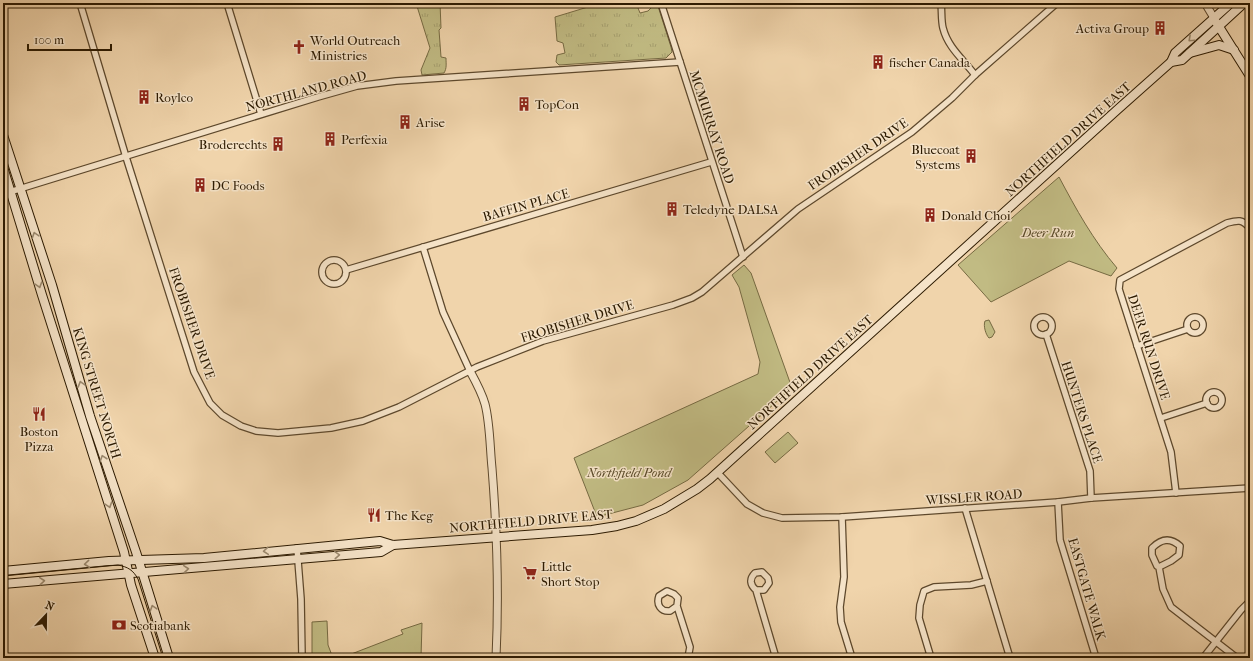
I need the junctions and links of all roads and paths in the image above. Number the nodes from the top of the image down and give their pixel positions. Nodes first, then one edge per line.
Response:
1 (80, 3) edge
2 (226, 3) edge
3 (661, 3) edge
4 (941, 3) edge
5 (1057, 3) edge
6 (1205, 3) edge
7 (1231, 3) edge
8 (1244, 3) edge
9 (1214, 18) junction
10 (1219, 26) junction
11 (1234, 50) junction
12 (1190, 53) junction
13 (680, 62) junction
14 (1171, 62) junction
15 (975, 75) junction
16 (1250, 76) edge
17 (261, 114) junction
18 (3, 135) edge
19 (126, 157) junction
20 (712, 162) junction
21 (3, 167) edge
22 (20, 189) junction
23 (6, 193) edge
24 (1250, 228) edge
25 (423, 247) junction
26 (743, 257) junction
27 (346, 270) junction
28 (1188, 329) dead end
29 (1046, 334) dead end
30 (1137, 346) junction
31 (470, 371) junction
32 (1207, 404) dead end
33 (1161, 418) junction
34 (717, 472) junction
35 (1250, 488) edge
36 (1176, 493) junction
37 (1091, 498) junction
38 (1058, 502) junction
39 (966, 508) junction
40 (842, 517) junction
41 (496, 537) junction
42 (392, 545) junction
43 (297, 548) junction
44 (298, 558) junction
45 (126, 560) junction
46 (138, 561) junction
47 (1159, 567) junction
48 (3, 571) edge
49 (142, 573) junction
50 (128, 574) junction
51 (987, 581) junction
52 (3, 584) edge
53 (756, 590) dead end
54 (1250, 601) edge
55 (677, 606) dead end
56 (1217, 641) junction
57 (155, 658) edge
58 (169, 658) edge
59 (302, 658) edge
60 (496, 658) edge
61 (688, 658) edge
62 (776, 658) edge
63 (852, 658) edge
64 (932, 658) edge
65 (1010, 658) edge
66 (1096, 658) edge
67 (1203, 658) edge
68 (1237, 658) edge

1 - 19 street, FROBISHER DRIVE
2 - 17 street
3 - 13 street, MCMURRAY ROAD
4 - 15 street
5 - 15 street, FROBISHER DRIVE
6 - 9 street
7 - 9 main road, NORTHFIELD DRIVE EAST
8 - 10 main road, NORTHFIELD DRIVE EAST
9 - 10 main road
9 -> 14 main road, NORTHFIELD DRIVE EAST
10 - 11 main road
10 - 12 main road, NORTHFIELD DRIVE EAST
11 - 12 main road
11 - 16 main road
12 - 14 main road, NORTHFIELD DRIVE EAST
13 - 17 street, NORTHLAND ROAD
13 - 20 street, MCMURRAY ROAD
14 - 34 main road, NORTHFIELD DRIVE EAST
15 - 26 street, FROBISHER DRIVE
17 - 19 street, NORTHLAND ROAD
18 - 22 main road, KING STREET NORTH
19 - 22 street, NORTHLAND ROAD
19 - 31 street, FROBISHER DRIVE
20 - 25 street, BAFFIN PLACE
20 - 26 street, MCMURRAY ROAD
21 - 23 main road, KING STREET NORTH
22 - 23 street, NORTHLAND ROAD
46 -> 22 main road, KING STREET NORTH
23 -> 45 main road, KING STREET NORTH
24 - 30 street, DEER RUN DRIVE
25 - 27 street, BAFFIN PLACE
25 - 31 street
26 - 31 street, FROBISHER DRIVE
27 - 27 street
28 - 30 street
29 - 37 street, HUNTERS PLACE
30 - 33 street, DEER RUN DRIVE
31 - 41 street
32 - 33 street
33 - 36 street, DEER RUN DRIVE
34 - 40 street, WISSLER ROAD
34 - 41 main road, NORTHFIELD DRIVE EAST
35 - 36 street, WISSLER ROAD
36 - 37 street, WISSLER ROAD
37 - 38 street, WISSLER ROAD
38 - 39 street, WISSLER ROAD
38 - 66 street, EASTGATE WALK
39 - 40 street, WISSLER ROAD
39 - 51 street
40 - 63 street
41 - 42 main road, NORTHFIELD DRIVE EAST
41 - 60 street
42 - 43 main road, NORTHFIELD DRIVE EAST
44 -> 42 main road, NORTHFIELD DRIVE EAST
43 - 44 street
43 -> 46 main road, NORTHFIELD DRIVE EAST
49 -> 44 main road, NORTHFIELD DRIVE EAST
44 - 59 street
45 - 46 main road, NORTHFIELD DRIVE EAST
45 -> 48 main road, NORTHFIELD DRIVE EAST
45 - 50 main road, KING STREET NORTH
46 - 49 main road, KING STREET NORTH
47 - 47 street
47 - 56 street
49 - 50 main road, NORTHFIELD DRIVE EAST
58 -> 49 main road, KING STREET NORTH
52 -> 50 main road, NORTHFIELD DRIVE EAST
50 - 57 main road, KING STREET NORTH
51 - 64 street
51 - 65 street
53 - 62 street
54 - 56 street
55 - 61 street
56 - 67 street
56 - 68 street

